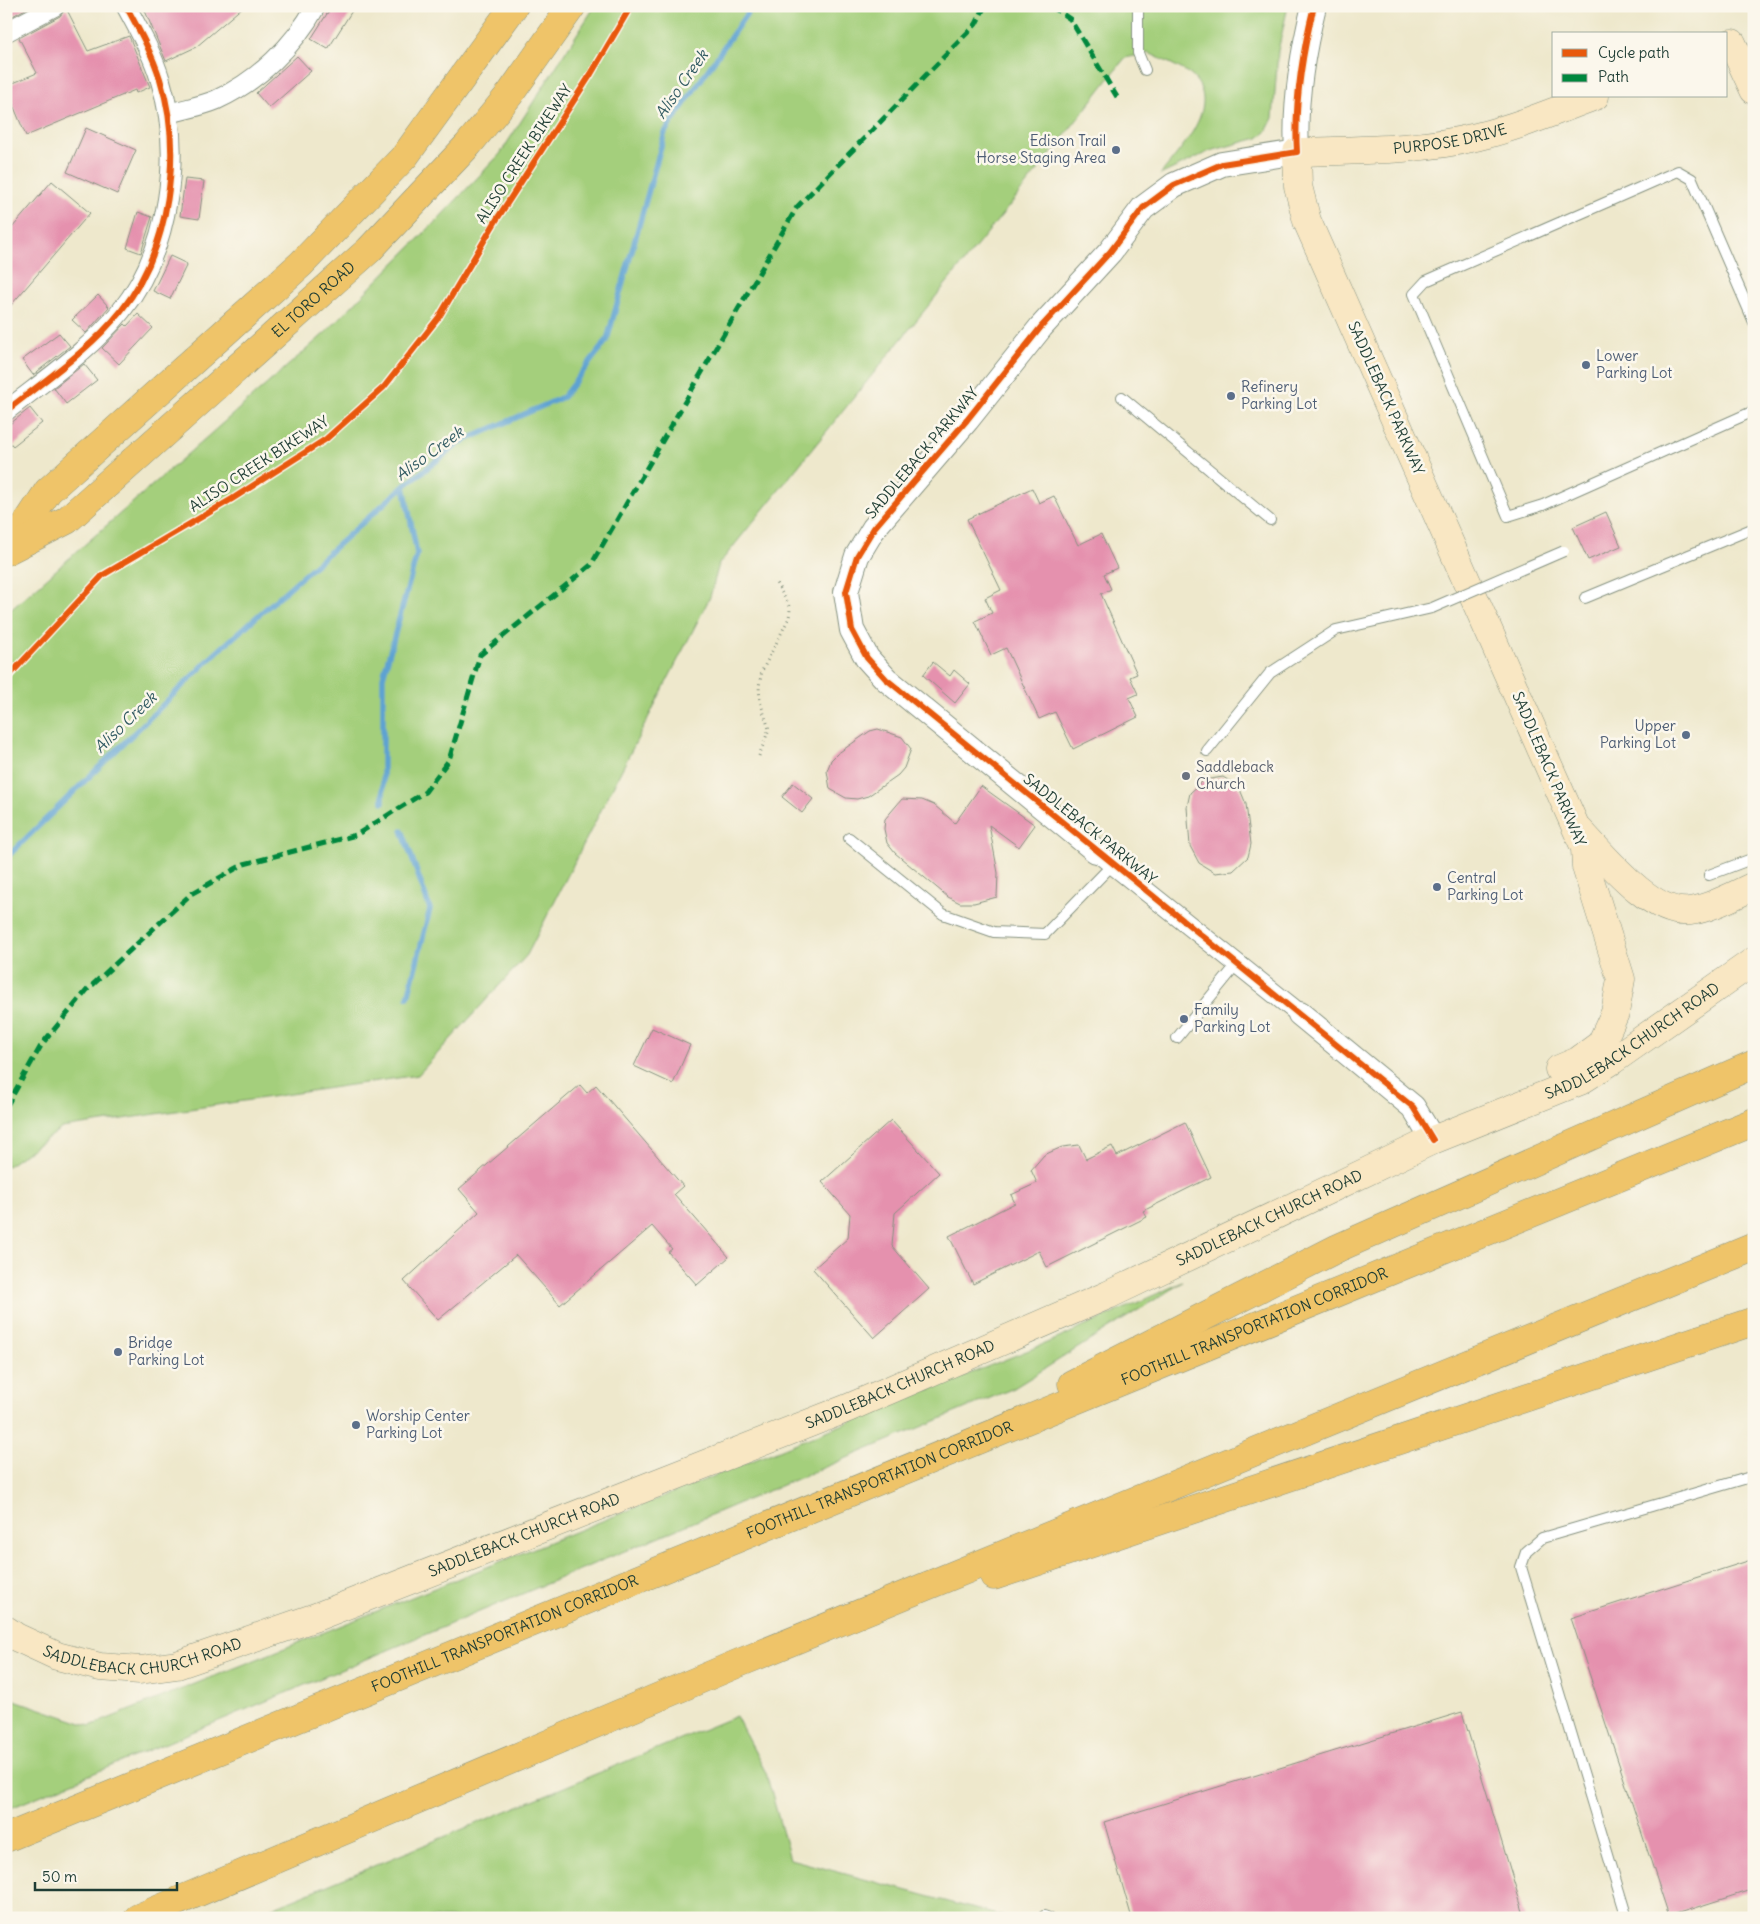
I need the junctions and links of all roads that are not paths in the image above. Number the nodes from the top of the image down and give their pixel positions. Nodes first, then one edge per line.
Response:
1 (55, 6) edge
2 (126, 6) edge
3 (316, 6) edge
4 (514, 6) edge
5 (572, 6) edge
6 (1138, 6) edge
7 (1314, 6) edge
8 (6, 32) edge
9 (1737, 41) edge
10 (1145, 70) dead end
11 (1754, 90) edge
12 (1590, 98) edge
13 (168, 114) junction
14 (1298, 152) junction
15 (1754, 322) edge
16 (1122, 397) dead end
17 (6, 411) edge
18 (1754, 411) edge
19 (1270, 520) dead end
20 (1754, 528) edge
21 (9, 549) edge
22 (1564, 551) dead end
23 (1585, 598) dead end
24 (1206, 751) dead end
25 (1576, 827) junction
26 (849, 838) dead end
27 (1104, 858) junction
28 (1754, 858) edge
29 (1709, 875) dead end
30 (1754, 886) edge
31 (1754, 961) edge
32 (1238, 963) junction
33 (1300, 1014) joint
34 (1177, 1038) dead end
35 (1754, 1064) edge
36 (1754, 1122) edge
37 (1433, 1140) junction
38 (1754, 1247) edge
39 (1754, 1321) edge
40 (902, 1471) junction
41 (1754, 1476) edge
42 (6, 1630) edge
43 (739, 1662) junction
44 (6, 1838) edge
45 (138, 1918) edge
46 (1627, 1918) edge

1 - 8 street
2 - 13 street
3 - 13 street
4 - 21 main road, EL TORO ROAD
5 - 21 main road, EL TORO ROAD
6 - 10 lane
7 - 14 street, SADDLEBACK PARKWAY
9 - 11 main road
12 - 14 main road, PURPOSE DRIVE
13 - 17 street
14 - 25 main road, SADDLEBACK PARKWAY
14 - 27 street, SADDLEBACK PARKWAY
15 - 18 lane
16 - 19 lane
20 - 23 lane
22 - 24 lane, bridge
25 - 30 main road
25 - 37 main road, SADDLEBACK PARKWAY
26 - 27 lane
27 - 32 street, SADDLEBACK PARKWAY
28 - 29 lane
31 - 37 main road, SADDLEBACK CHURCH ROAD
32 - 33 street, SADDLEBACK PARKWAY
32 - 34 lane
33 - 37 street, SADDLEBACK PARKWAY
35 - 40 main road
36 - 40 main road, FOOTHILL TRANSPORTATION CORRIDOR
37 - 42 main road, SADDLEBACK CHURCH ROAD
38 - 43 main road
39 - 43 main road
40 - 44 main road, FOOTHILL TRANSPORTATION CORRIDOR
41 - 46 lane
43 - 45 main road

